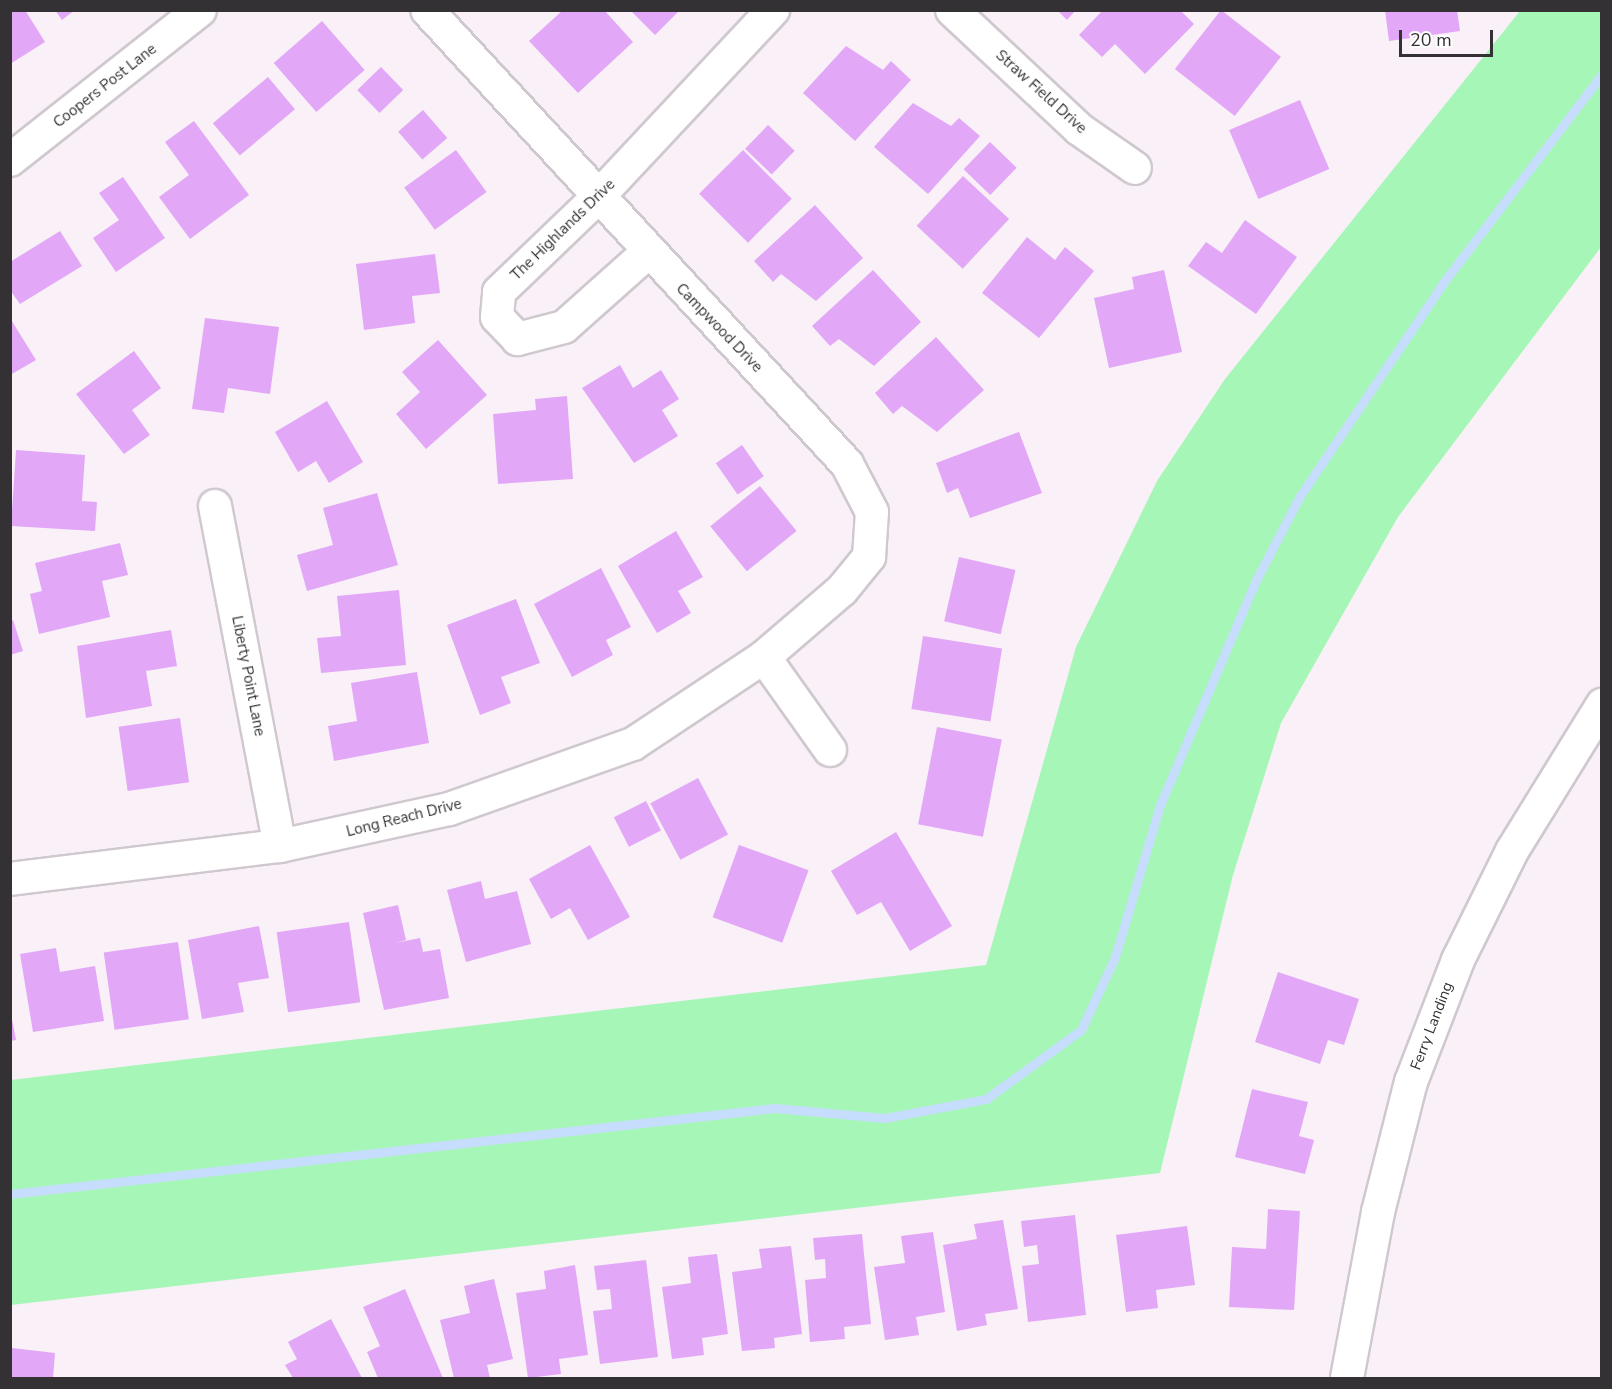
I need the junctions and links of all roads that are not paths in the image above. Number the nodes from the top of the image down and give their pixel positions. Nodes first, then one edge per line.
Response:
1 (200, 10) edge
2 (427, 10) edge
3 (772, 10) edge
4 (952, 10) edge
5 (10, 160) edge
6 (1135, 168) dead end
7 (599, 196) junction
8 (647, 253) junction
9 (215, 506) dead end
10 (764, 657) junction
11 (1602, 705) edge
12 (830, 750) dead end
13 (280, 846) junction
14 (10, 879) edge
15 (1347, 1378) edge

1 - 5 street, Coopers Post Lane
2 - 7 street, Campwood Drive
3 - 7 street, The Highlands Drive
4 - 6 street, Straw Field Drive
7 - 8 street, Campwood Drive
7 - 8 street, The Highlands Drive
8 - 10 street, Campwood Drive
9 - 13 street, Liberty Point Lane
10 - 12 street
10 - 13 street, Long Reach Drive
11 - 15 street, Ferry Landing
13 - 14 street, Long Reach Drive

